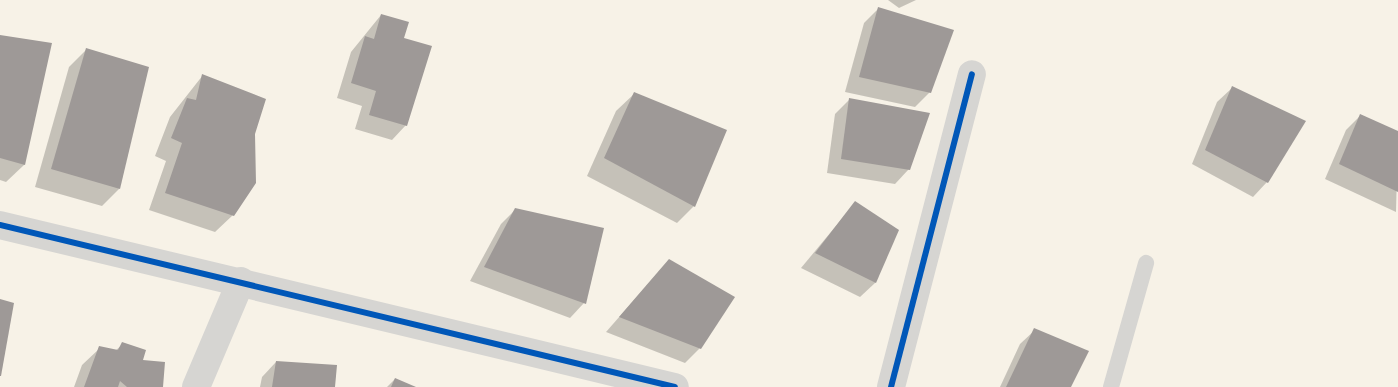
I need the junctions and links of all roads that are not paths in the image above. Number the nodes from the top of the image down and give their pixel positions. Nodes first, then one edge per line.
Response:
1 (972, 74) dead end
2 (0, 225) edge
3 (1146, 263) dead end
4 (241, 280) junction
5 (196, 387) edge
6 (675, 387) edge
7 (891, 387) edge
8 (1111, 387) edge

1 - 7 street
2 - 4 street
3 - 8 lane
4 - 5 street
4 - 6 street

